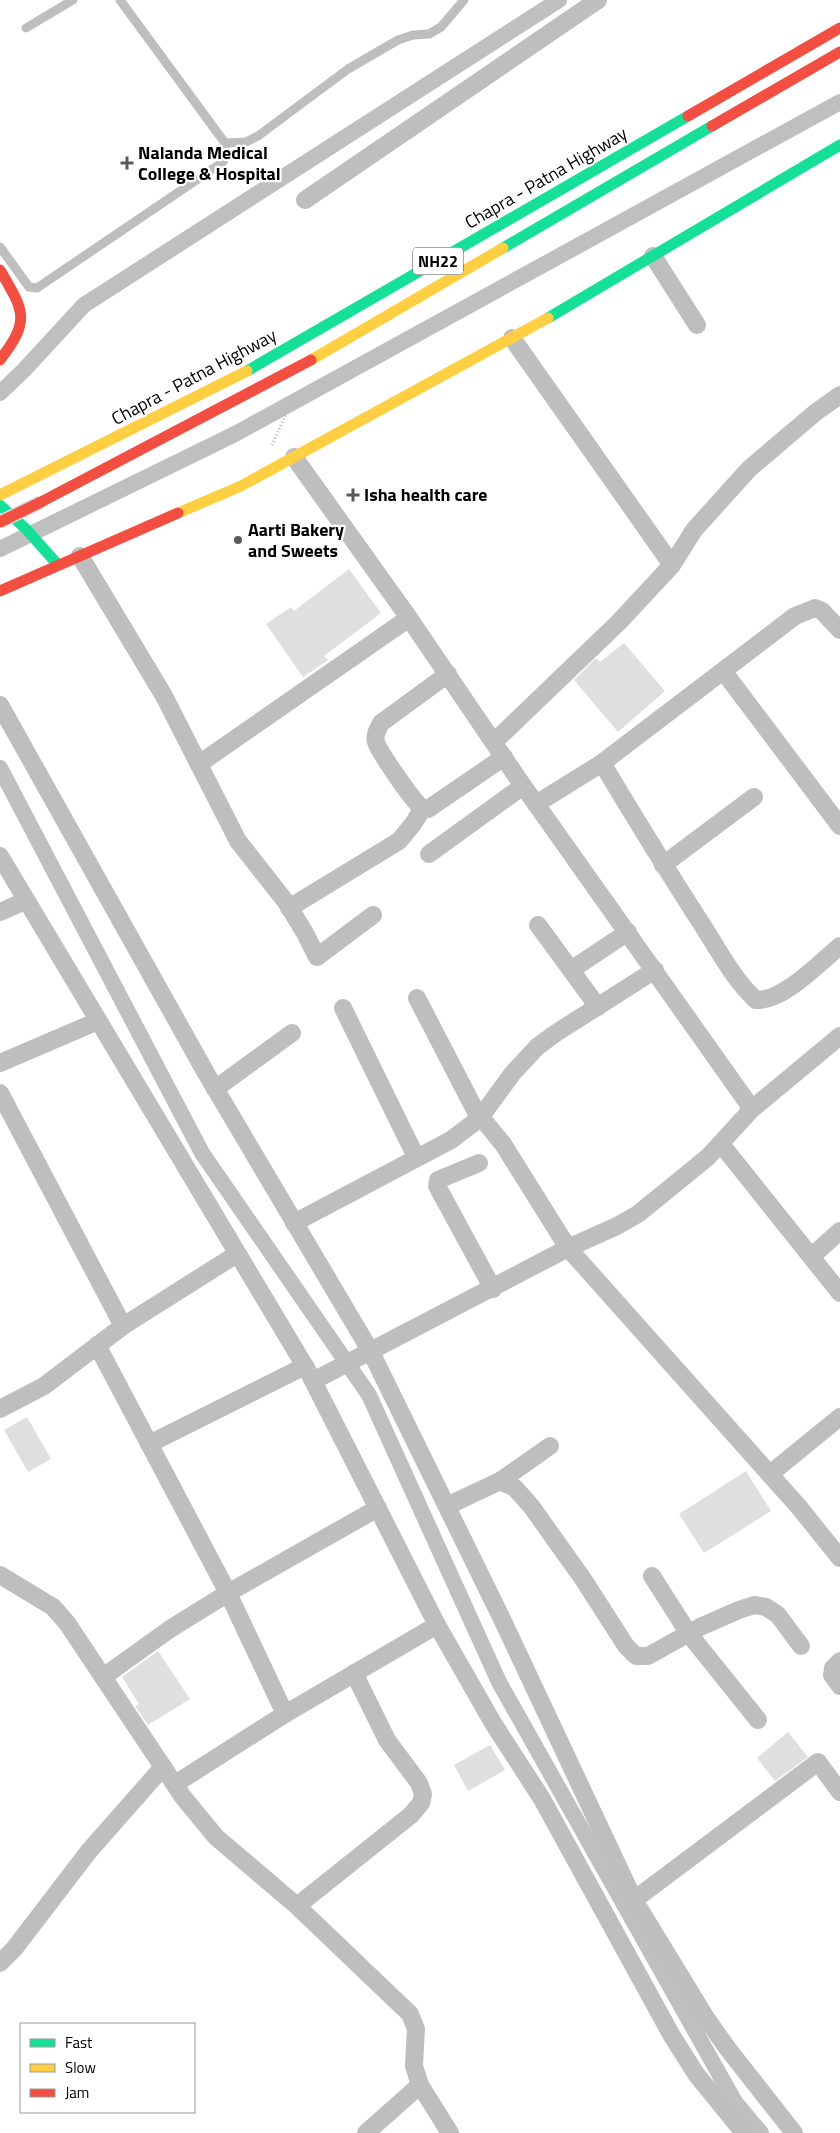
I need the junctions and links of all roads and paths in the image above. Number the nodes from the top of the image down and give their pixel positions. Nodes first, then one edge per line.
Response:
1 (73, 0) edge
2 (120, 0) edge
3 (464, 0) edge
4 (598, 0) edge
5 (26, 28) dead end
6 (840, 28) edge
7 (840, 52) edge
8 (225, 143) junction
9 (840, 145) edge
10 (305, 200) dead end
11 (0, 247) edge
12 (653, 256) junction
13 (0, 270) edge
14 (8, 313) dead end
15 (697, 325) dead end
16 (19, 334) junction
17 (512, 338) junction
18 (0, 360) edge
19 (840, 395) edge
20 (293, 397) dead end
21 (280, 426) dead end
22 (294, 457) junction
23 (47, 485) junction
24 (0, 495) edge
25 (0, 505) edge
26 (0, 522) edge
27 (80, 556) junction
28 (58, 565) junction
29 (672, 565) junction
30 (0, 590) edge
31 (409, 618) junction
32 (840, 630) edge
33 (724, 672) junction
34 (448, 674) junction
35 (0, 705) edge
36 (499, 749) junction
37 (602, 763) junction
38 (199, 764) junction
39 (524, 786) junction
40 (754, 797) dead end
41 (536, 804) junction
42 (422, 808) junction
43 (840, 826) edge
44 (429, 854) dead end
45 (0, 856) edge
46 (663, 864) junction
47 (25, 901) junction
48 (289, 908) junction
49 (0, 912) edge
50 (373, 916) dead end
51 (538, 925) dead end
52 (628, 932) junction
53 (840, 946) edge
54 (571, 970) junction
55 (655, 970) junction
56 (417, 998) dead end
57 (598, 1007) junction
58 (343, 1008) dead end
59 (98, 1021) junction
60 (292, 1033) dead end
61 (840, 1036) edge
62 (0, 1062) edge
63 (215, 1089) junction
64 (0, 1093) edge
65 (752, 1109) junction
66 (480, 1118) junction
67 (722, 1144) junction
68 (416, 1157) junction
69 (479, 1163) dead end
70 (294, 1223) junction
71 (840, 1231) edge
72 (568, 1248) junction
73 (238, 1254) junction
74 (812, 1256) junction
75 (493, 1289) junction
76 (840, 1293) edge
77 (123, 1326) junction
78 (98, 1345) junction
79 (367, 1354) junction
80 (309, 1373) junction
81 (1, 1406) edge
82 (840, 1417) edge
83 (149, 1444) junction
84 (550, 1446) dead end
85 (770, 1474) junction
86 (500, 1480) junction
87 (447, 1506) junction
88 (378, 1508) junction
89 (840, 1558) edge
90 (0, 1575) edge
91 (652, 1576) dead end
92 (228, 1593) junction
93 (437, 1624) junction
94 (689, 1634) junction
95 (801, 1646) dead end
96 (840, 1661) edge
97 (354, 1673) junction
98 (103, 1677) junction
99 (840, 1686) edge
100 (285, 1714) junction
101 (758, 1720) dead end
102 (163, 1767) junction
103 (175, 1784) junction
104 (840, 1792) edge
105 (634, 1900) junction
106 (298, 1906) junction
107 (0, 1963) edge
108 (420, 2085) junction
109 (366, 2133) edge
110 (450, 2133) edge
111 (744, 2133) edge
112 (794, 2133) edge

1 - 5 lane
2 - 8 lane
3 - 8 lane
4 - 10 street
6 - 23 main road, Chapra - Patna Highway / NH22
7 - 23 main road, Chapra - Patna Highway / NH22
8 - 11 lane
9 - 12 main road
12 - 15 street
12 - 17 main road
13 - 16 main road
14 - 16 main road
16 - 18 main road
17 - 22 main road
17 - 29 street
19 - 29 street
20 - 21 path
22 - 27 main road
22 - 31 street
23 - 24 main road, Chapra - Patna Highway / NH22
23 - 26 main road, Chapra - Patna Highway / NH22, bridge
25 - 28 main road
27 - 28 main road
27 - 38 street
28 - 30 main road
29 - 36 street
31 - 34 street
31 - 38 street
32 - 33 street
33 - 37 street
33 - 43 street
34 - 36 street
34 - 42 street
35 - 63 street
36 - 39 street
36 - 42 street
37 - 41 street
37 - 46 street
38 - 48 street
39 - 41 street
39 - 44 street
40 - 46 street
41 - 52 street
42 - 48 street
45 - 47 street
46 - 53 street
47 - 49 street
47 - 59 street
48 - 50 street
51 - 54 street
52 - 54 street
52 - 55 street
54 - 57 street
55 - 57 street
55 - 65 street
56 - 66 street
57 - 66 street
58 - 68 street
59 - 62 street
59 - 73 street
60 - 63 street
61 - 65 street
63 - 70 street
64 - 77 street
65 - 67 street
66 - 68 street
66 - 72 street
67 - 72 street
67 - 74 street
68 - 70 street
69 - 75 street
70 - 79 street
71 - 74 street
72 - 75 street
72 - 85 street
73 - 77 street
73 - 80 street
74 - 76 street
75 - 79 street
77 - 78 street
78 - 81 street
78 - 83 street
79 - 80 street
79 - 87 street
80 - 83 street
80 - 88 street
82 - 85 street
83 - 92 street
84 - 86 street
85 - 89 street
86 - 87 street
86 - 94 street
87 - 105 street
88 - 92 street
88 - 93 street
90 - 98 street
91 - 94 street
92 - 98 street
92 - 100 street
93 - 97 street
93 - 111 street
94 - 95 street
94 - 101 street
96 - 99 street
97 - 100 street
97 - 106 street
98 - 102 street
100 - 103 street
102 - 103 street
102 - 107 street
103 - 106 street
104 - 105 street
105 - 112 street
106 - 108 street
108 - 109 street
108 - 110 street

